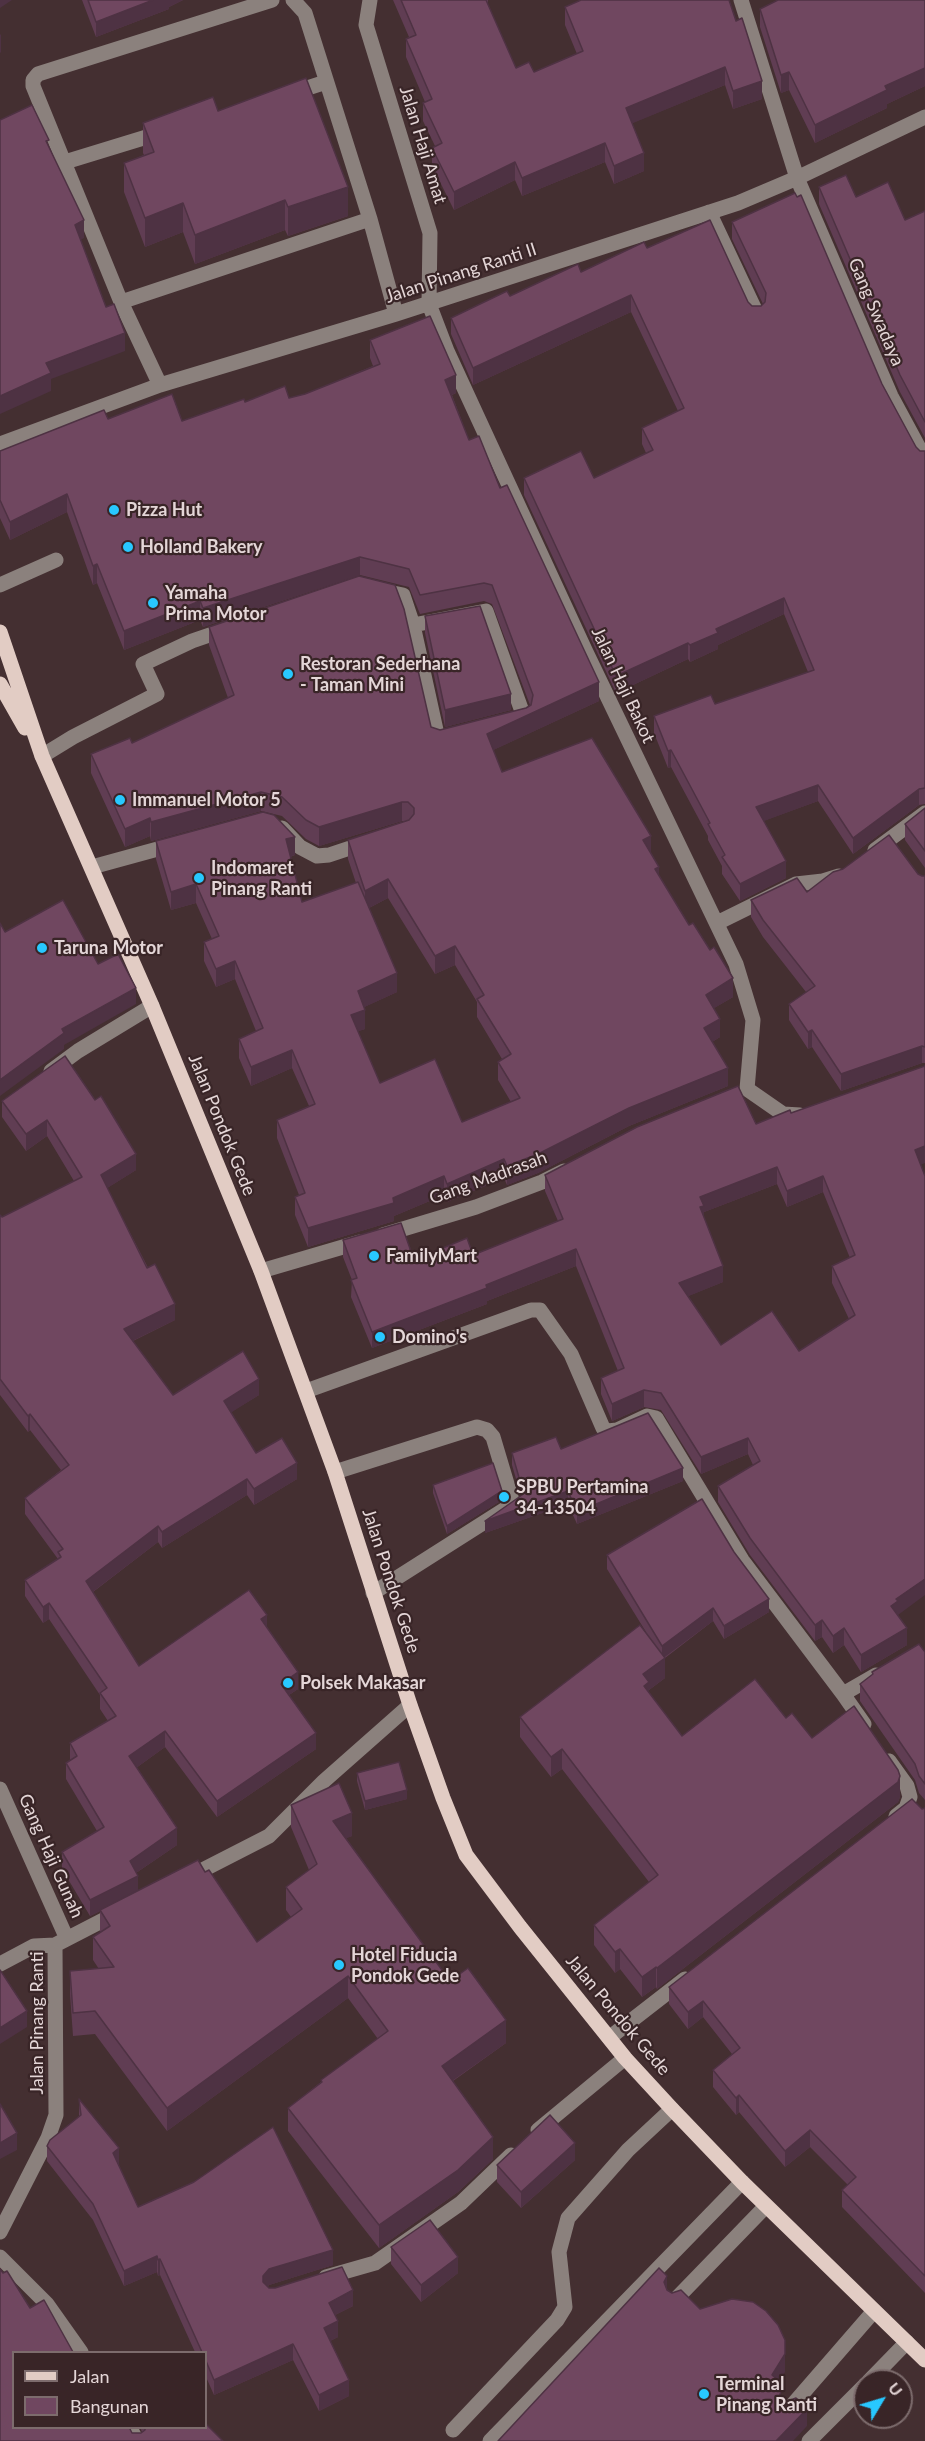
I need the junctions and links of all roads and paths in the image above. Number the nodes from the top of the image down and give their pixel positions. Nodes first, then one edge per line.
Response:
1 (272, 0) edge
2 (293, 0) edge
3 (370, 0) edge
4 (741, 0) edge
5 (326, 82) junction
6 (280, 96) edge
7 (925, 117) edge
8 (178, 127) edge
9 (65, 162) junction
10 (797, 178) junction
11 (709, 212) junction
12 (370, 219) junction
13 (121, 302) junction
14 (429, 304) junction
15 (396, 314) junction
16 (756, 314) edge
17 (160, 385) junction
18 (0, 444) edge
19 (925, 459) edge
20 (56, 560) dead end
21 (0, 585) edge
22 (369, 588) edge
23 (413, 625) junction
24 (237, 626) edge
25 (0, 632) edge
26 (0, 684) edge
27 (502, 722) edge
28 (460, 734) edge
29 (42, 756) junction
30 (925, 813) edge
31 (271, 823) edge
32 (383, 837) edge
33 (194, 839) edge
34 (92, 867) junction
35 (717, 923) junction
36 (152, 1006) junction
37 (35, 1083) edge
38 (815, 1110) edge
39 (582, 1161) edge
40 (261, 1271) junction
41 (306, 1390) junction
42 (335, 1472) junction
43 (373, 1593) junction
44 (884, 1670) edge
45 (843, 1694) junction
46 (410, 1705) junction
47 (0, 1789) edge
48 (6, 1818) edge
49 (887, 1823) edge
50 (174, 1885) edge
51 (131, 1906) edge
52 (61, 1942) junction
53 (0, 1964) edge
54 (701, 1967) edge
55 (609, 2038) junction
56 (626, 2058) junction
57 (672, 2109) junction
58 (742, 2182) junction
59 (766, 2206) junction
60 (0, 2232) edge
61 (0, 2257) edge
62 (307, 2283) edge
63 (674, 2301) edge
64 (874, 2311) junction
65 (907, 2342) junction
66 (80, 2351) edge
67 (925, 2360) edge
68 (881, 2369) edge
69 (853, 2397) edge
70 (789, 2409) edge
71 (453, 2430) dead end
72 (811, 2439) edge
73 (490, 2441) edge

1 - 9 street
2 - 5 street
3 - 14 street, Jalan Haji Amat
4 - 10 street, Gang Swadaya
5 - 6 street
5 - 12 street
7 - 10 street, Jalan Pinang Ranti II
8 - 9 street
9 - 13 street
10 - 11 street, Jalan Pinang Ranti II
10 - 19 street, Gang Swadaya
11 - 14 street, Jalan Pinang Ranti II
11 - 16 street
12 - 13 street
12 - 15 street
13 - 17 street
14 - 15 street, Jalan Pinang Ranti II
14 - 35 street, Jalan Haji Bakot
15 - 17 street, Jalan Pinang Ranti II
17 - 18 street, Jalan Pinang Ranti II
20 - 21 street
22 - 23 street
23 - 27 street
23 - 28 street
24 - 29 street
25 - 29 main road, Jalan Pondok Gede
26 - 29 main road, Jalan Pondok Gede
29 - 34 main road, Jalan Pondok Gede
30 - 35 street
31 - 32 street
33 - 34 street
34 - 36 main road, Jalan Pondok Gede
35 - 38 street, Jalan Haji Bakot
36 - 37 street
36 - 40 main road, Jalan Pondok Gede
39 - 40 street, Gang Madrasah
40 - 41 main road, Jalan Pondok Gede
41 - 42 main road, Jalan Pondok Gede
41 - 45 street
42 - 43 main road, Jalan Pondok Gede
42 - 43 street
43 - 46 main road, Jalan Pondok Gede
44 - 45 street
45 - 49 street
46 - 50 street
46 - 55 main road, Jalan Pondok Gede
47 - 48 street, Gang Haji Gunah
48 - 52 street, Gang Haji Gunah
51 - 52 street, Jalan Pinang Ranti
52 - 53 street
52 - 60 street, Jalan Pinang Ranti
54 - 55 street
55 - 56 main road, Jalan Pondok Gede
56 - 57 main road, Jalan Pondok Gede
56 - 62 street
57 - 58 main road, Jalan Pondok Gede
57 - 71 street
58 - 59 main road, Jalan Pondok Gede
58 - 73 street
59 - 63 street
59 - 64 main road, Jalan Pondok Gede
61 - 66 street
64 - 65 main road, Jalan Pondok Gede
64 - 70 street
65 - 67 main road, Jalan Pondok Gede
65 - 68 street
69 - 72 street

